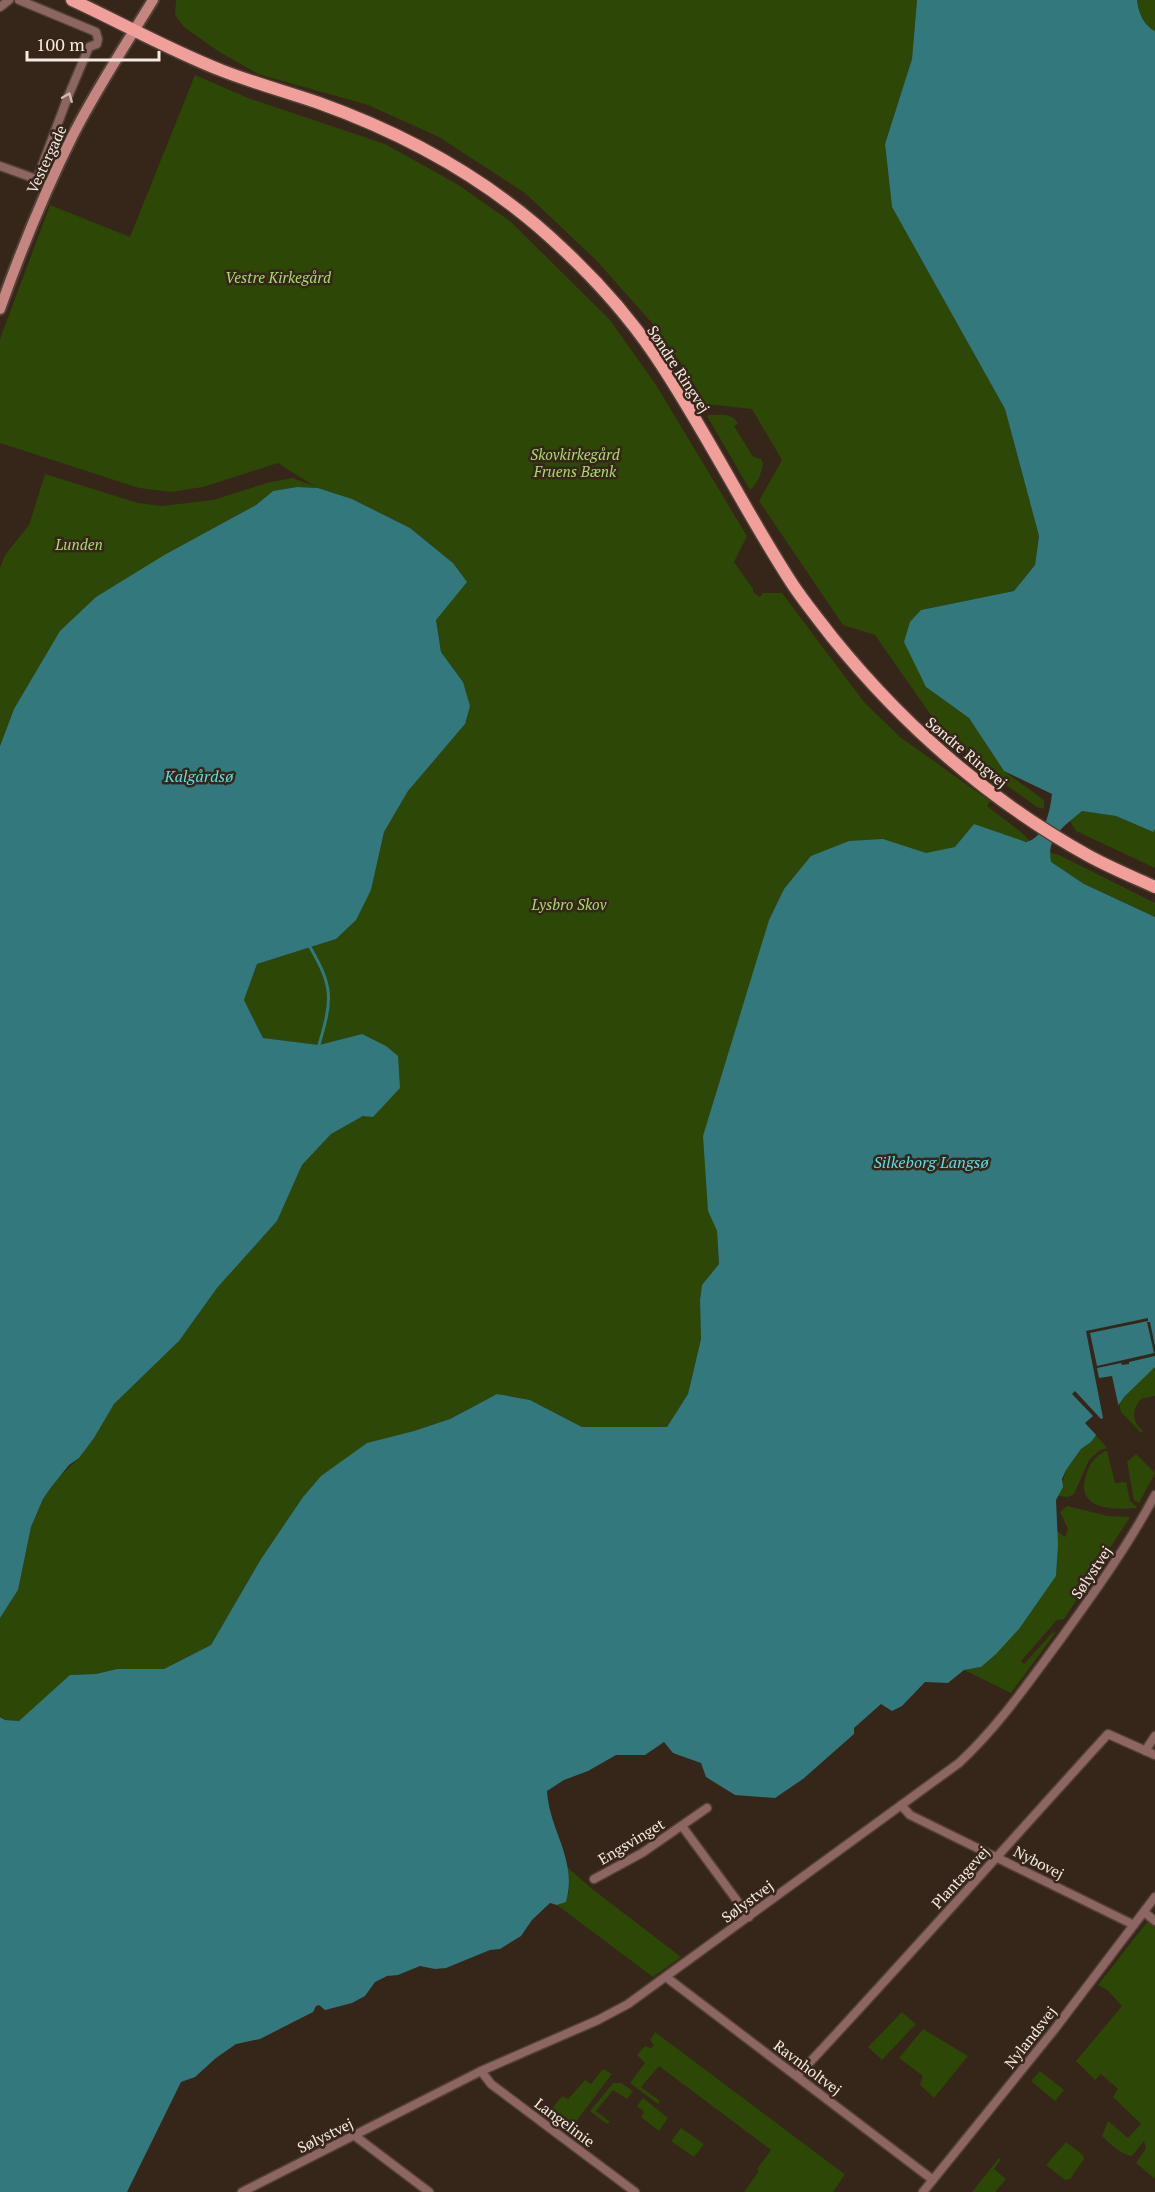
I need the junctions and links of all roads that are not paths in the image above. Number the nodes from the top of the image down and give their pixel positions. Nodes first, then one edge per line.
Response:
1 (9, 0) edge
2 (19, 0) edge
3 (72, 0) edge
4 (153, 0) edge
5 (0, 7) edge
6 (135, 29) junction
7 (0, 165) edge
8 (37, 179) junction
9 (50, 184) junction
10 (1, 305) edge
11 (1155, 887) edge
12 (1155, 1495) edge
13 (1155, 1736) edge
14 (1146, 1750) junction
15 (1155, 1755) edge
16 (901, 1805) junction
17 (707, 1808) dead end
18 (682, 1826) junction
19 (997, 1856) junction
20 (594, 1879) dead end
21 (1155, 1897) edge
22 (1144, 1912) junction
23 (749, 1917) junction
24 (1155, 1921) edge
25 (1134, 1925) junction
26 (666, 1977) junction
27 (481, 2071) junction
28 (797, 2076) junction
29 (355, 2136) junction
30 (933, 2180) junction
31 (242, 2192) edge
32 (429, 2192) edge
33 (635, 2192) edge
34 (923, 2192) edge

1 - 5 street
8 -> 2 street
3 - 6 main road, Søndre Ringvej
4 - 6 street, Vestergade
6 - 9 street, Vestergade
6 - 11 main road, Søndre Ringvej
7 - 8 street
8 - 9 street
9 - 10 street, Vestergade
12 - 16 street, Sølystvej
13 - 14 street
14 - 15 street, Plantagevej
14 - 19 street, Plantagevej
16 - 19 street, Nybovej
16 - 23 street, Sølystvej
17 - 18 street, Engsvinget
18 - 20 street, Engsvinget
18 - 23 street, Engsvinget
19 - 25 street, Nybovej
19 - 28 street, Plantagevej
21 - 22 street, Nylandsvej
22 - 24 street
22 - 25 street, Nylandsvej
23 - 26 street, Sølystvej
25 - 30 street, Nylandsvej
26 - 27 street, Sølystvej
26 - 28 street, Ravnholtvej
27 - 29 street, Sølystvej
27 - 33 street, Langelinie
28 - 30 street, Ravnholtvej
29 - 31 street, Sølystvej
29 - 32 street
30 - 34 street, Nylandsvej

